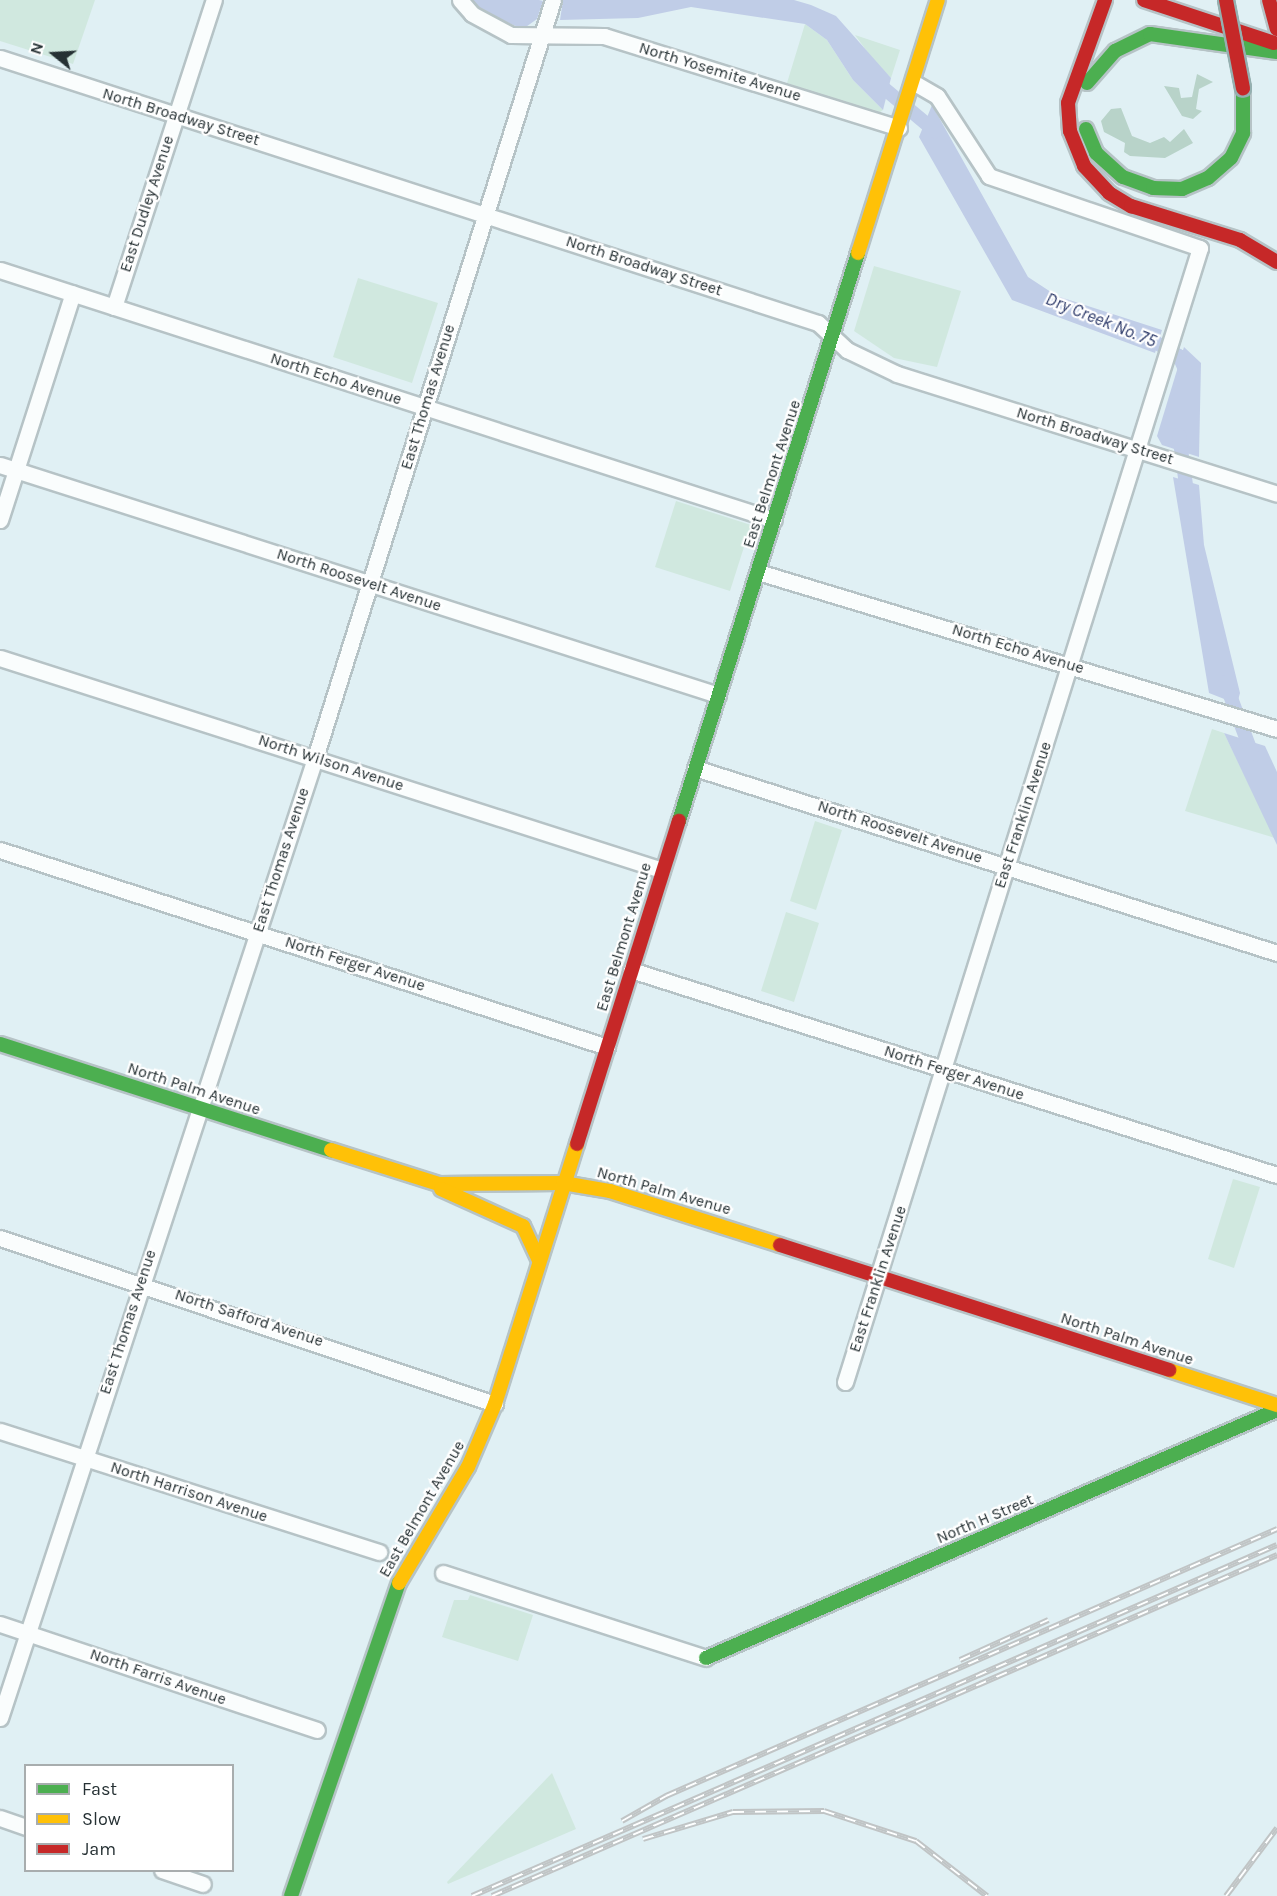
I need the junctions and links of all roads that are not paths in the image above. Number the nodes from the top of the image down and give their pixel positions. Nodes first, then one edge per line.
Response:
1 (214, 0) edge
2 (460, 0) edge
3 (938, 0) edge
4 (1105, 0) edge
5 (1119, 0) edge
6 (1144, 0) edge
7 (1226, 0) edge
8 (1269, 0) edge
9 (551, 6) edge
10 (1277, 29) edge
11 (540, 39) junction
12 (1277, 44) edge
13 (1277, 52) edge
14 (0, 58) edge
15 (1087, 83) junction
16 (911, 86) junction
17 (175, 117) junction
18 (900, 125) junction
19 (485, 213) junction
20 (1277, 262) edge
21 (0, 270) edge
22 (73, 293) junction
23 (114, 307) junction
24 (832, 338) junction
25 (424, 408) junction
26 (1140, 449) junction
27 (0, 465) edge
28 (16, 471) junction
29 (1277, 494) edge
30 (0, 520) edge
31 (774, 520) junction
32 (758, 572) junction
33 (369, 583) junction
34 (0, 658) edge
35 (1072, 664) junction
36 (718, 695) junction
37 (1277, 729) edge
38 (315, 758) junction
39 (695, 768) junction
40 (0, 850) edge
41 (1006, 866) junction
42 (662, 870) junction
43 (257, 932) junction
44 (1277, 953) edge
45 (631, 970) junction
46 (0, 1044) edge
47 (607, 1047) junction
48 (944, 1070) junction
49 (198, 1107) junction
50 (1277, 1175) edge
51 (427, 1181) junction
52 (563, 1183) junction
53 (0, 1238) edge
54 (539, 1260) junction
55 (879, 1275) junction
56 (141, 1283) junction
57 (845, 1382) dead end
58 (495, 1404) junction
59 (1277, 1405) edge
60 (1277, 1410) edge
61 (0, 1431) edge
62 (83, 1459) junction
63 (378, 1552) dead end
64 (443, 1573) dead end
65 (0, 1624) edge
66 (26, 1632) junction
67 (706, 1658) joint
68 (0, 1718) edge
69 (317, 1730) dead end
70 (0, 1818) edge
71 (24, 1826) edge
72 (168, 1872) edge
73 (203, 1884) dead end
74 (291, 1896) edge

1 - 17 street, East Dudley Avenue
2 - 11 street
3 - 16 main road, East Belmont Avenue
4 - 20 main road
5 - 15 main road
6 - 12 main road
7 - 15 main road, bridge
8 - 10 main road
9 - 11 street, East Thomas Avenue
11 - 18 street, North Yosemite Avenue
11 - 19 street, East Thomas Avenue
13 - 15 main road
14 - 17 street, North Broadway Street
16 - 18 main road, East Belmont Avenue
16 - 26 street, East Franklin Avenue
17 - 19 street, North Broadway Street
17 - 23 street, East Dudley Avenue
18 - 24 main road, East Belmont Avenue
19 - 24 street, North Broadway Street
19 - 25 street, East Thomas Avenue
21 - 22 street, North Echo Avenue
22 - 23 street, North Echo Avenue
22 - 28 street
23 - 25 street, North Echo Avenue
24 - 26 street, North Broadway Street
24 - 31 main road, East Belmont Avenue
25 - 31 street, North Echo Avenue
25 - 33 street, East Thomas Avenue
26 - 29 street, North Broadway Street
26 - 35 street, East Franklin Avenue
27 - 28 street, North Roosevelt Avenue
28 - 30 street
28 - 33 street, North Roosevelt Avenue
31 - 32 main road, East Belmont Avenue
32 - 35 street, North Echo Avenue
32 - 36 main road, East Belmont Avenue
33 - 36 street, North Roosevelt Avenue
33 - 38 street, East Thomas Avenue
34 - 38 street, North Wilson Avenue
35 - 37 street, North Echo Avenue
35 - 41 street, East Franklin Avenue
36 - 39 main road, East Belmont Avenue
38 - 42 street, North Wilson Avenue
38 - 43 street, East Thomas Avenue
39 - 41 street, North Roosevelt Avenue
39 - 42 main road, East Belmont Avenue
40 - 43 street, North Ferger Avenue
41 - 44 street, North Roosevelt Avenue
41 - 48 street, East Franklin Avenue
42 - 45 main road, East Belmont Avenue
43 - 47 street, North Ferger Avenue
43 - 49 street, East Thomas Avenue
45 - 47 main road, East Belmont Avenue
45 - 48 street, North Ferger Avenue
46 - 49 main road, North Palm Avenue
47 - 52 main road, East Belmont Avenue
48 - 50 street, North Ferger Avenue
48 - 55 street, East Franklin Avenue
49 - 51 main road, North Palm Avenue
49 - 56 street, East Thomas Avenue
51 - 52 main road, North Palm Avenue
51 - 54 main road
52 - 54 main road, East Belmont Avenue
52 - 55 main road, North Palm Avenue
53 - 56 street, North Safford Avenue
54 - 58 main road, East Belmont Avenue
55 - 57 street, East Franklin Avenue
55 - 59 main road, North Palm Avenue
56 - 58 street, North Safford Avenue
56 - 62 street, East Thomas Avenue
58 - 74 main road, East Belmont Avenue
60 - 67 main road, North H Street
61 - 62 street, North Harrison Avenue
62 - 63 street, North Harrison Avenue
62 - 66 street, East Thomas Avenue
64 - 67 street
65 - 66 street, North Farris Avenue
66 - 68 street, East Thomas Avenue
66 - 69 street, North Farris Avenue
70 - 71 street
72 - 73 street

